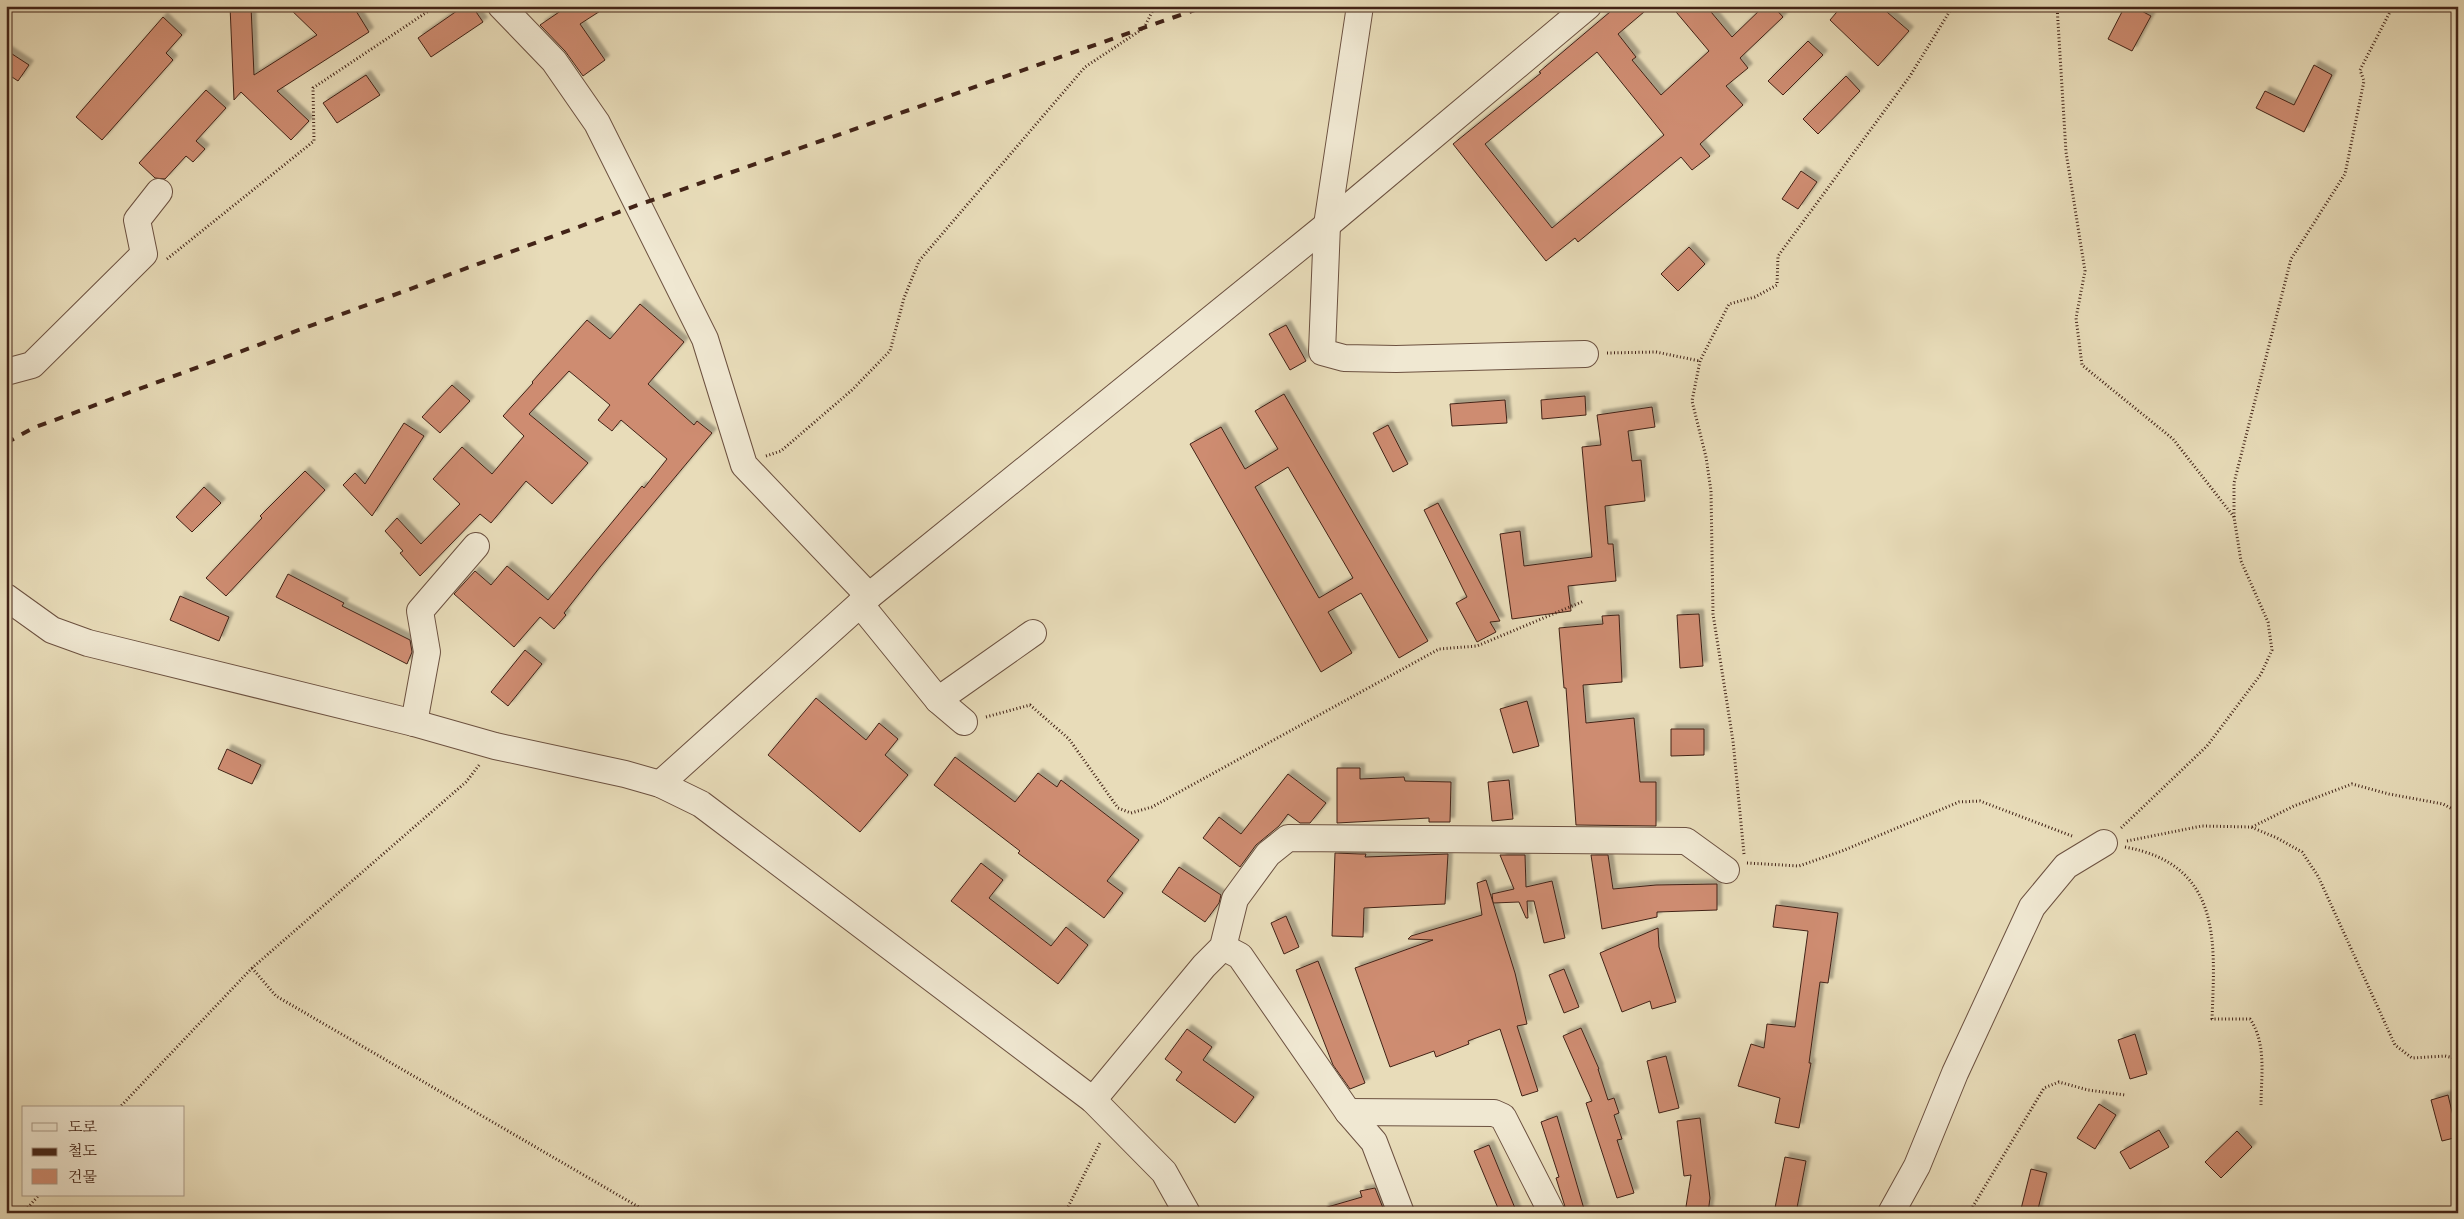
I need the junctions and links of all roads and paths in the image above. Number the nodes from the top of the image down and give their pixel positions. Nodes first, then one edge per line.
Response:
1 (436, 6) edge
2 (501, 6) edge
3 (1155, 6) edge
4 (1360, 6) edge
5 (1588, 6) edge
6 (1954, 6) edge
7 (2057, 6) edge
8 (2393, 6) edge
9 (160, 192) dead end
10 (1327, 225) junction
11 (162, 262) dead end
12 (1585, 354) joint
13 (1700, 361) junction
14 (6, 372) edge
15 (744, 464) junction
16 (2234, 517) junction
17 (476, 546) dead end
18 (6, 597) edge
19 (864, 600) junction
20 (1584, 601) dead end
21 (1033, 633) dead end
22 (938, 700) junction
23 (964, 722) joint
24 (414, 723) junction
25 (495, 746) junction
26 (660, 784) junction
27 (2458, 812) edge
28 (2251, 827) junction
29 (2104, 843) junction
30 (1726, 870) dead end
31 (1223, 947) junction
32 (252, 968) junction
33 (2458, 1059) edge
34 (2125, 1095) dead end
35 (1092, 1100) junction
36 (2261, 1105) dead end
37 (121, 1106) edge
38 (1348, 1112) junction
39 (1112, 1118) junction
40 (38, 1196) edge
41 (23, 1213) edge
42 (649, 1213) edge
43 (1065, 1213) edge
44 (1187, 1213) edge
45 (1401, 1213) edge
46 (1552, 1213) edge
47 (1891, 1213) edge
48 (1969, 1213) edge

1 - 11 path
2 - 15 street
3 - 15 path
4 - 10 street
5 - 10 street
6 - 13 path
7 - 16 path
8 - 16 path
9 - 14 street
10 - 12 street
10 - 19 street
12 - 13 path
13 - 29 path
15 - 19 street
16 - 29 path
17 - 24 street
18 - 24 street
19 - 22 street
19 - 26 street
20 - 23 path
21 - 22 street
22 - 23 street
24 - 25 street
25 - 26 street
25 - 32 path
26 - 35 street
27 - 28 path
28 - 29 path
28 - 33 path
29 - 36 path
29 - 47 street
30 - 31 street
31 - 35 street
31 - 38 street
32 - 37 path
32 - 42 path
34 - 48 path
35 - 39 street
38 - 45 street
38 - 46 street
39 - 43 path
39 - 44 street
40 - 41 path

